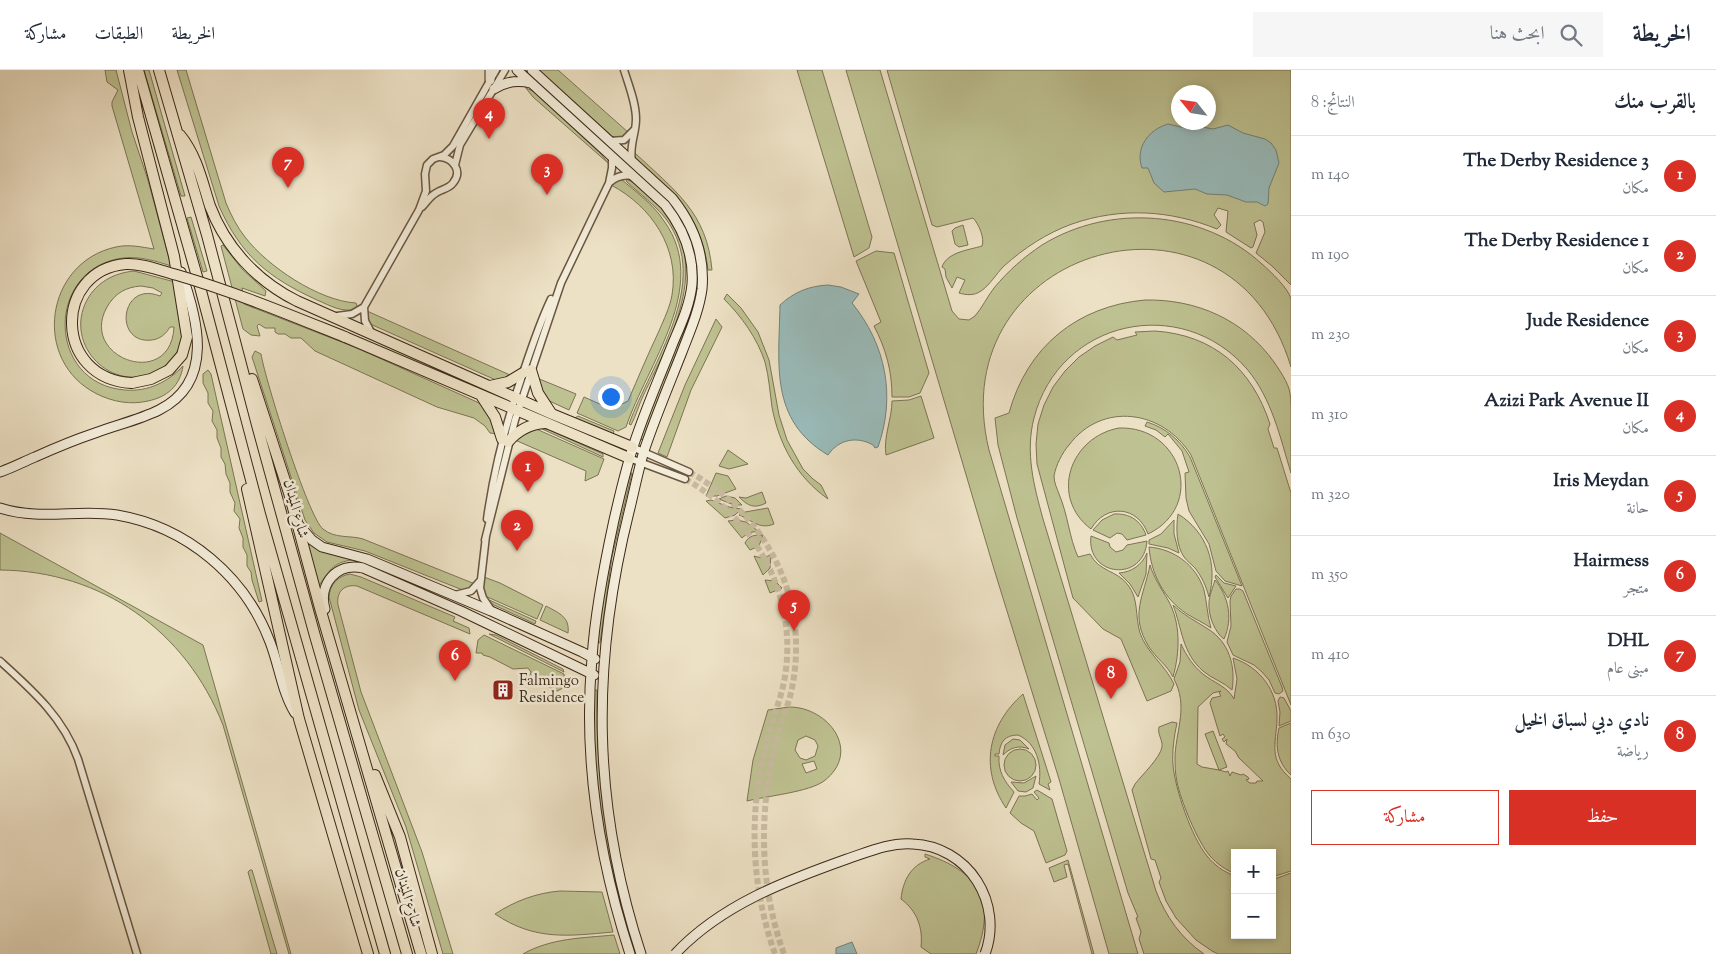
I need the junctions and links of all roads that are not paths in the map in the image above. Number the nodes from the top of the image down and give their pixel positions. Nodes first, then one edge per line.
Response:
1 (130, 70) edge
2 (138, 70) edge
3 (159, 70) edge
4 (490, 70) edge
5 (496, 70) edge
6 (505, 70) edge
7 (517, 70) edge
8 (624, 70) edge
9 (535, 72) edge
10 (492, 84) junction
11 (532, 84) junction
12 (636, 126) junction
13 (176, 130) junction
14 (610, 141) junction
15 (612, 156) junction
16 (440, 157) junction
17 (632, 161) junction
18 (455, 165) junction
19 (634, 176) junction
20 (426, 179) junction
21 (609, 183) junction
22 (442, 189) junction
23 (419, 210) junction
24 (174, 256) junction
25 (364, 307) junction
26 (228, 312) junction
27 (330, 315) junction
28 (372, 334) junction
29 (527, 371) junction
30 (490, 386) junction
31 (479, 395) junction
32 (518, 399) junction
33 (514, 410) junction
34 (549, 419) junction
35 (240, 436) junction
36 (505, 440) junction
37 (632, 447) junction
38 (642, 457) junction
39 (629, 458) junction
40 (0, 472) edge
41 (689, 472) tunnel mouth
42 (685, 479) tunnel mouth
43 (0, 508) edge
44 (296, 522) junction
45 (480, 580) junction
46 (454, 595) junction
47 (491, 611) junction
48 (329, 636) junction
49 (592, 658) junction
50 (0, 661) edge
51 (603, 664) junction
52 (591, 673) junction
53 (602, 679) junction
54 (300, 719) junction
55 (360, 742) junction
56 (357, 918) junction
57 (138, 954) edge
58 (361, 954) edge
59 (368, 954) edge
60 (385, 954) edge
61 (407, 954) edge
62 (421, 954) edge
63 (432, 954) edge
64 (630, 954) edge
65 (641, 954) edge
66 (675, 954) edge
67 (985, 954) edge

1 - 24 main road
2 - 35 main road
3 - 13 main road, شارع الميدان
4 - 10 street
5 - 10 street
6 - 10 street
7 - 11 street
8 - 12 street
9 - 14 street
10 - 11 street
10 - 16 street
10 - 18 street
11 - 15 street
12 - 14 street
12 - 17 street
13 - 26 main road, شارع الميدان
13 - 27 main road
14 - 17 street
15 - 19 street
15 - 21 street
16 - 18 street
16 - 20 street
17 - 38 street
18 - 22 street
19 - 21 street
19 - 37 street
20 - 22 street
20 - 23 street
21 - 29 street
22 - 23 street
23 - 25 street
24 - 31 main road, bridge
24 - 40 street
25 - 27 street
25 - 28 street
26 - 44 main road
26 - 61 main road, شارع الميدان
27 - 28 main road
28 - 30 main road
29 - 30 main road
29 - 32 street
29 - 34 main road
30 - 32 main road
31 - 33 main road
31 - 36 main road
32 - 33 street
32 - 34 main road
33 - 34 main road
33 - 36 street
34 - 36 main road
34 - 37 main road
34 - 39 main road
35 - 54 main road
35 - 60 main road
36 - 45 street
37 - 38 street
37 - 39 street
38 - 39 street
38 - 41 street
38 - 42 street
38 - 51 street
39 - 49 street
43 - 54 street
44 - 46 street
44 - 48 main road
45 - 46 street
45 - 47 street
46 - 47 street
47 - 49 street
48 - 52 street
48 - 55 main road
49 - 51 street
49 - 52 street
50 - 57 street
51 - 53 street
52 - 53 street
52 - 64 street
53 - 65 street
54 - 56 main road
55 - 62 main road
55 - 63 main road
56 - 58 main road
56 - 59 main road
66 - 67 street, bridge

